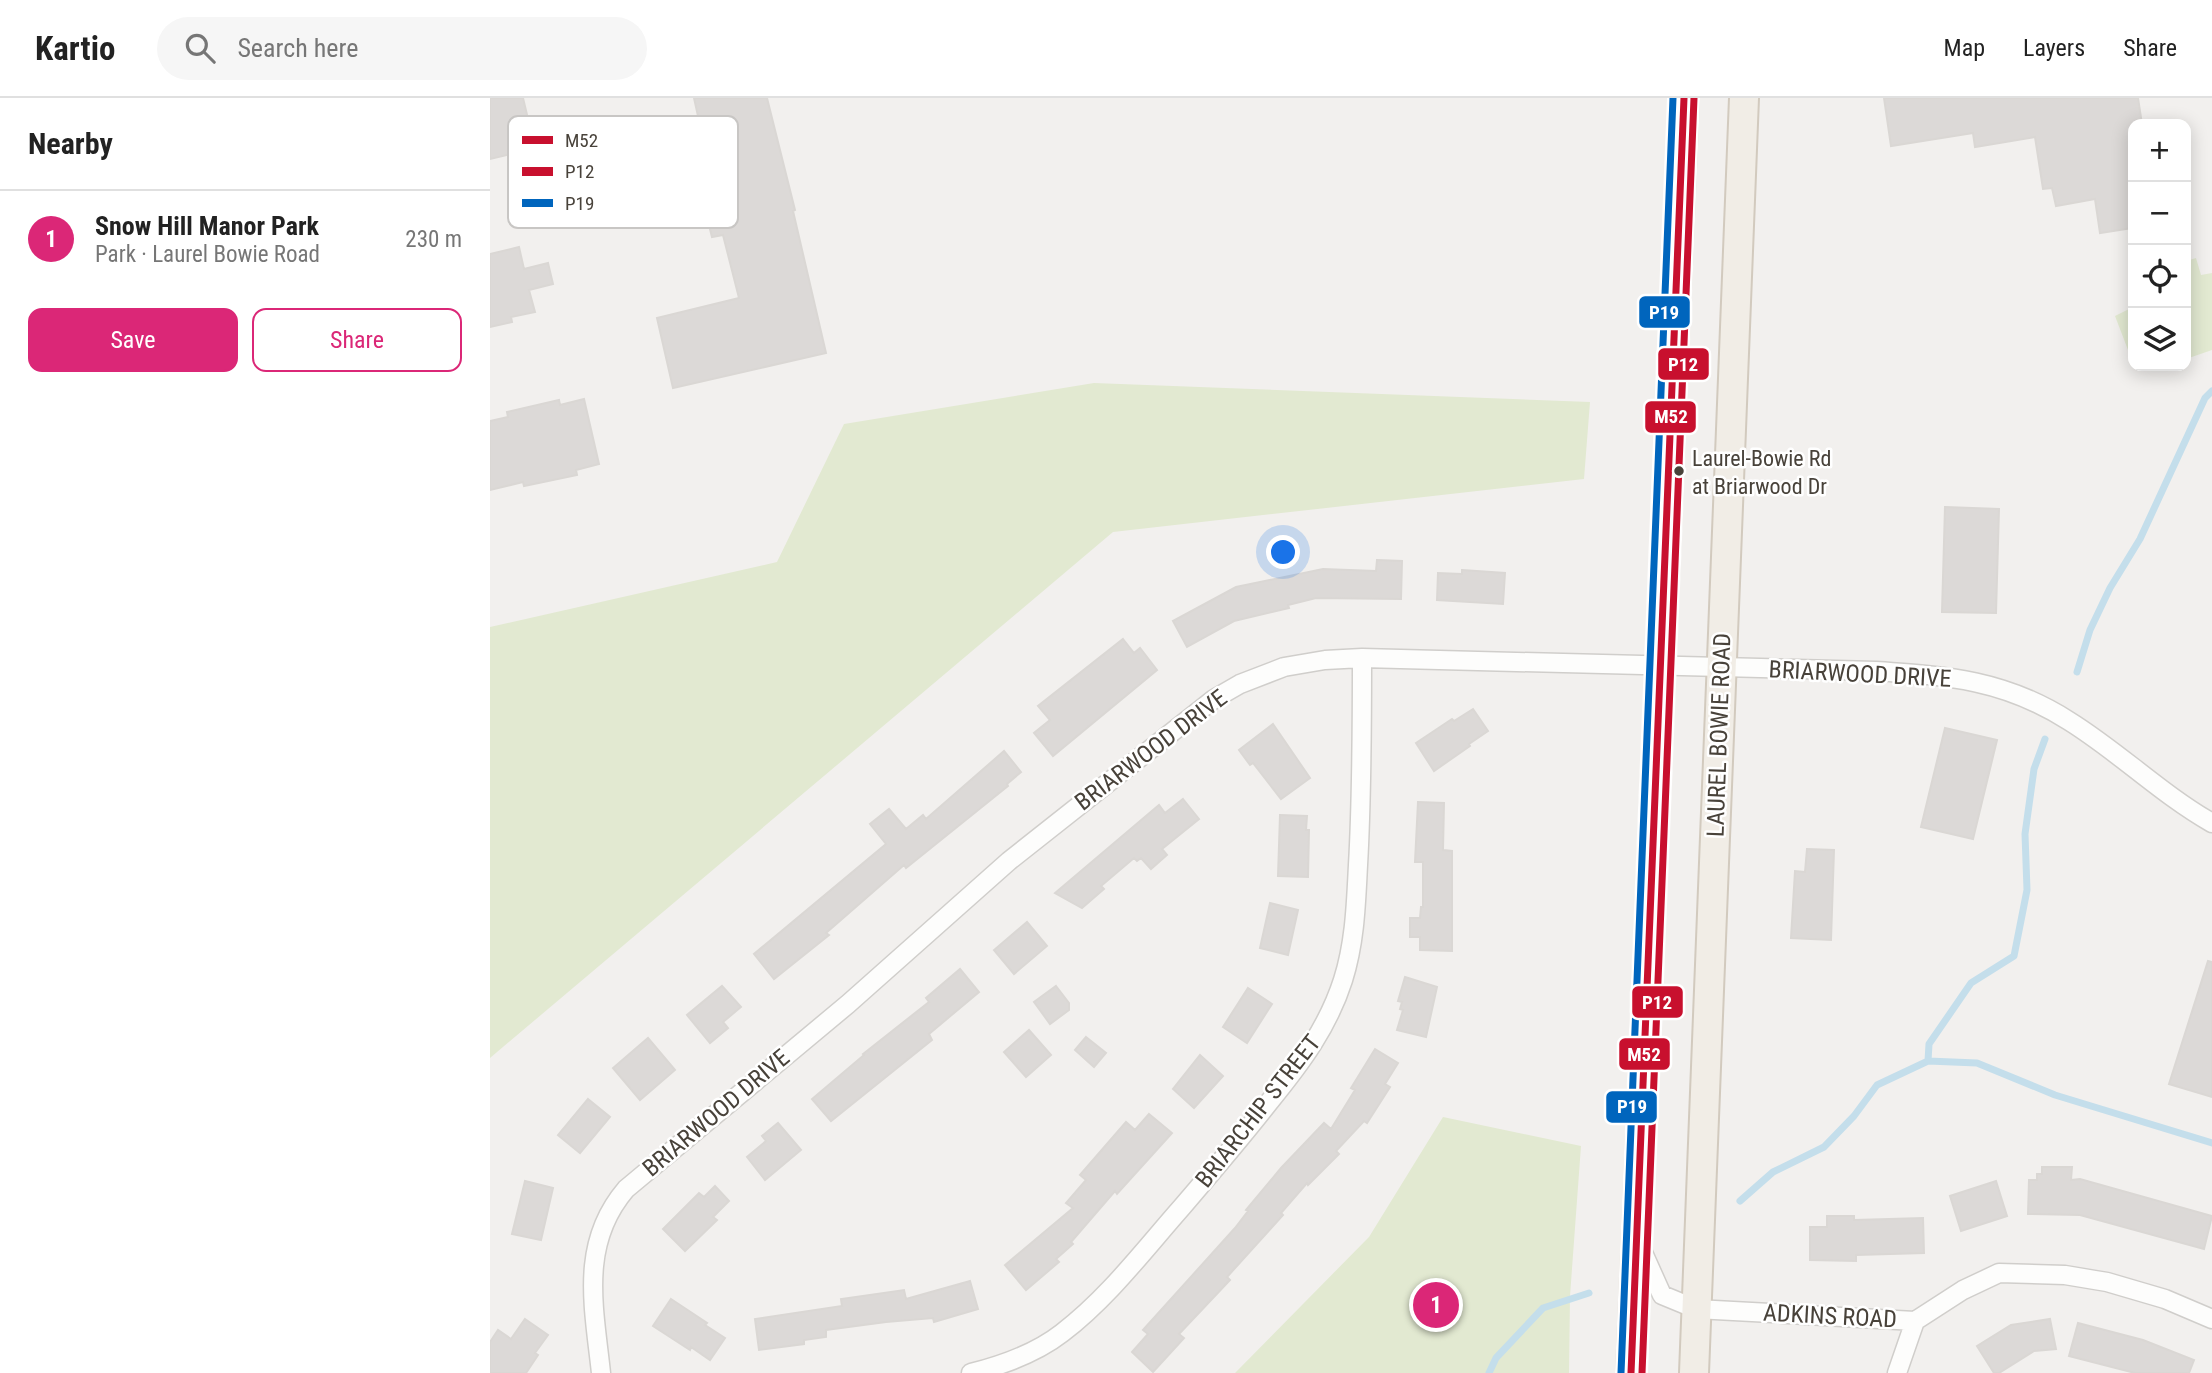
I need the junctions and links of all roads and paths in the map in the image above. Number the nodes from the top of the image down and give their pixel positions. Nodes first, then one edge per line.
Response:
1 (1684, 98) edge
2 (1744, 98) edge
3 (1362, 659) junction
4 (1661, 666) junction
5 (1722, 668) junction
6 (2212, 823) edge
7 (1636, 1236) junction
8 (1696, 1309) junction
9 (2212, 1319) edge
10 (1915, 1321) junction
11 (601, 1373) edge
12 (971, 1373) edge
13 (1631, 1373) edge
14 (1694, 1373) edge
15 (1897, 1373) edge

1 - 4 main road
2 - 5 main road, LAUREL BOWIE ROAD
3 - 4 street, BRIARWOOD DRIVE
3 - 11 street, BRIARWOOD DRIVE
3 - 12 street, BRIARCHIP STREET
4 - 5 street, BRIARWOOD DRIVE
4 - 7 main road
5 - 6 street, BRIARWOOD DRIVE
5 - 8 main road, LAUREL BOWIE ROAD
7 - 8 street, ADKINS ROAD
7 - 13 main road
8 - 10 street, ADKINS ROAD
8 - 14 main road, LAUREL BOWIE ROAD
9 - 10 street, ADKINS ROAD
10 - 15 street

